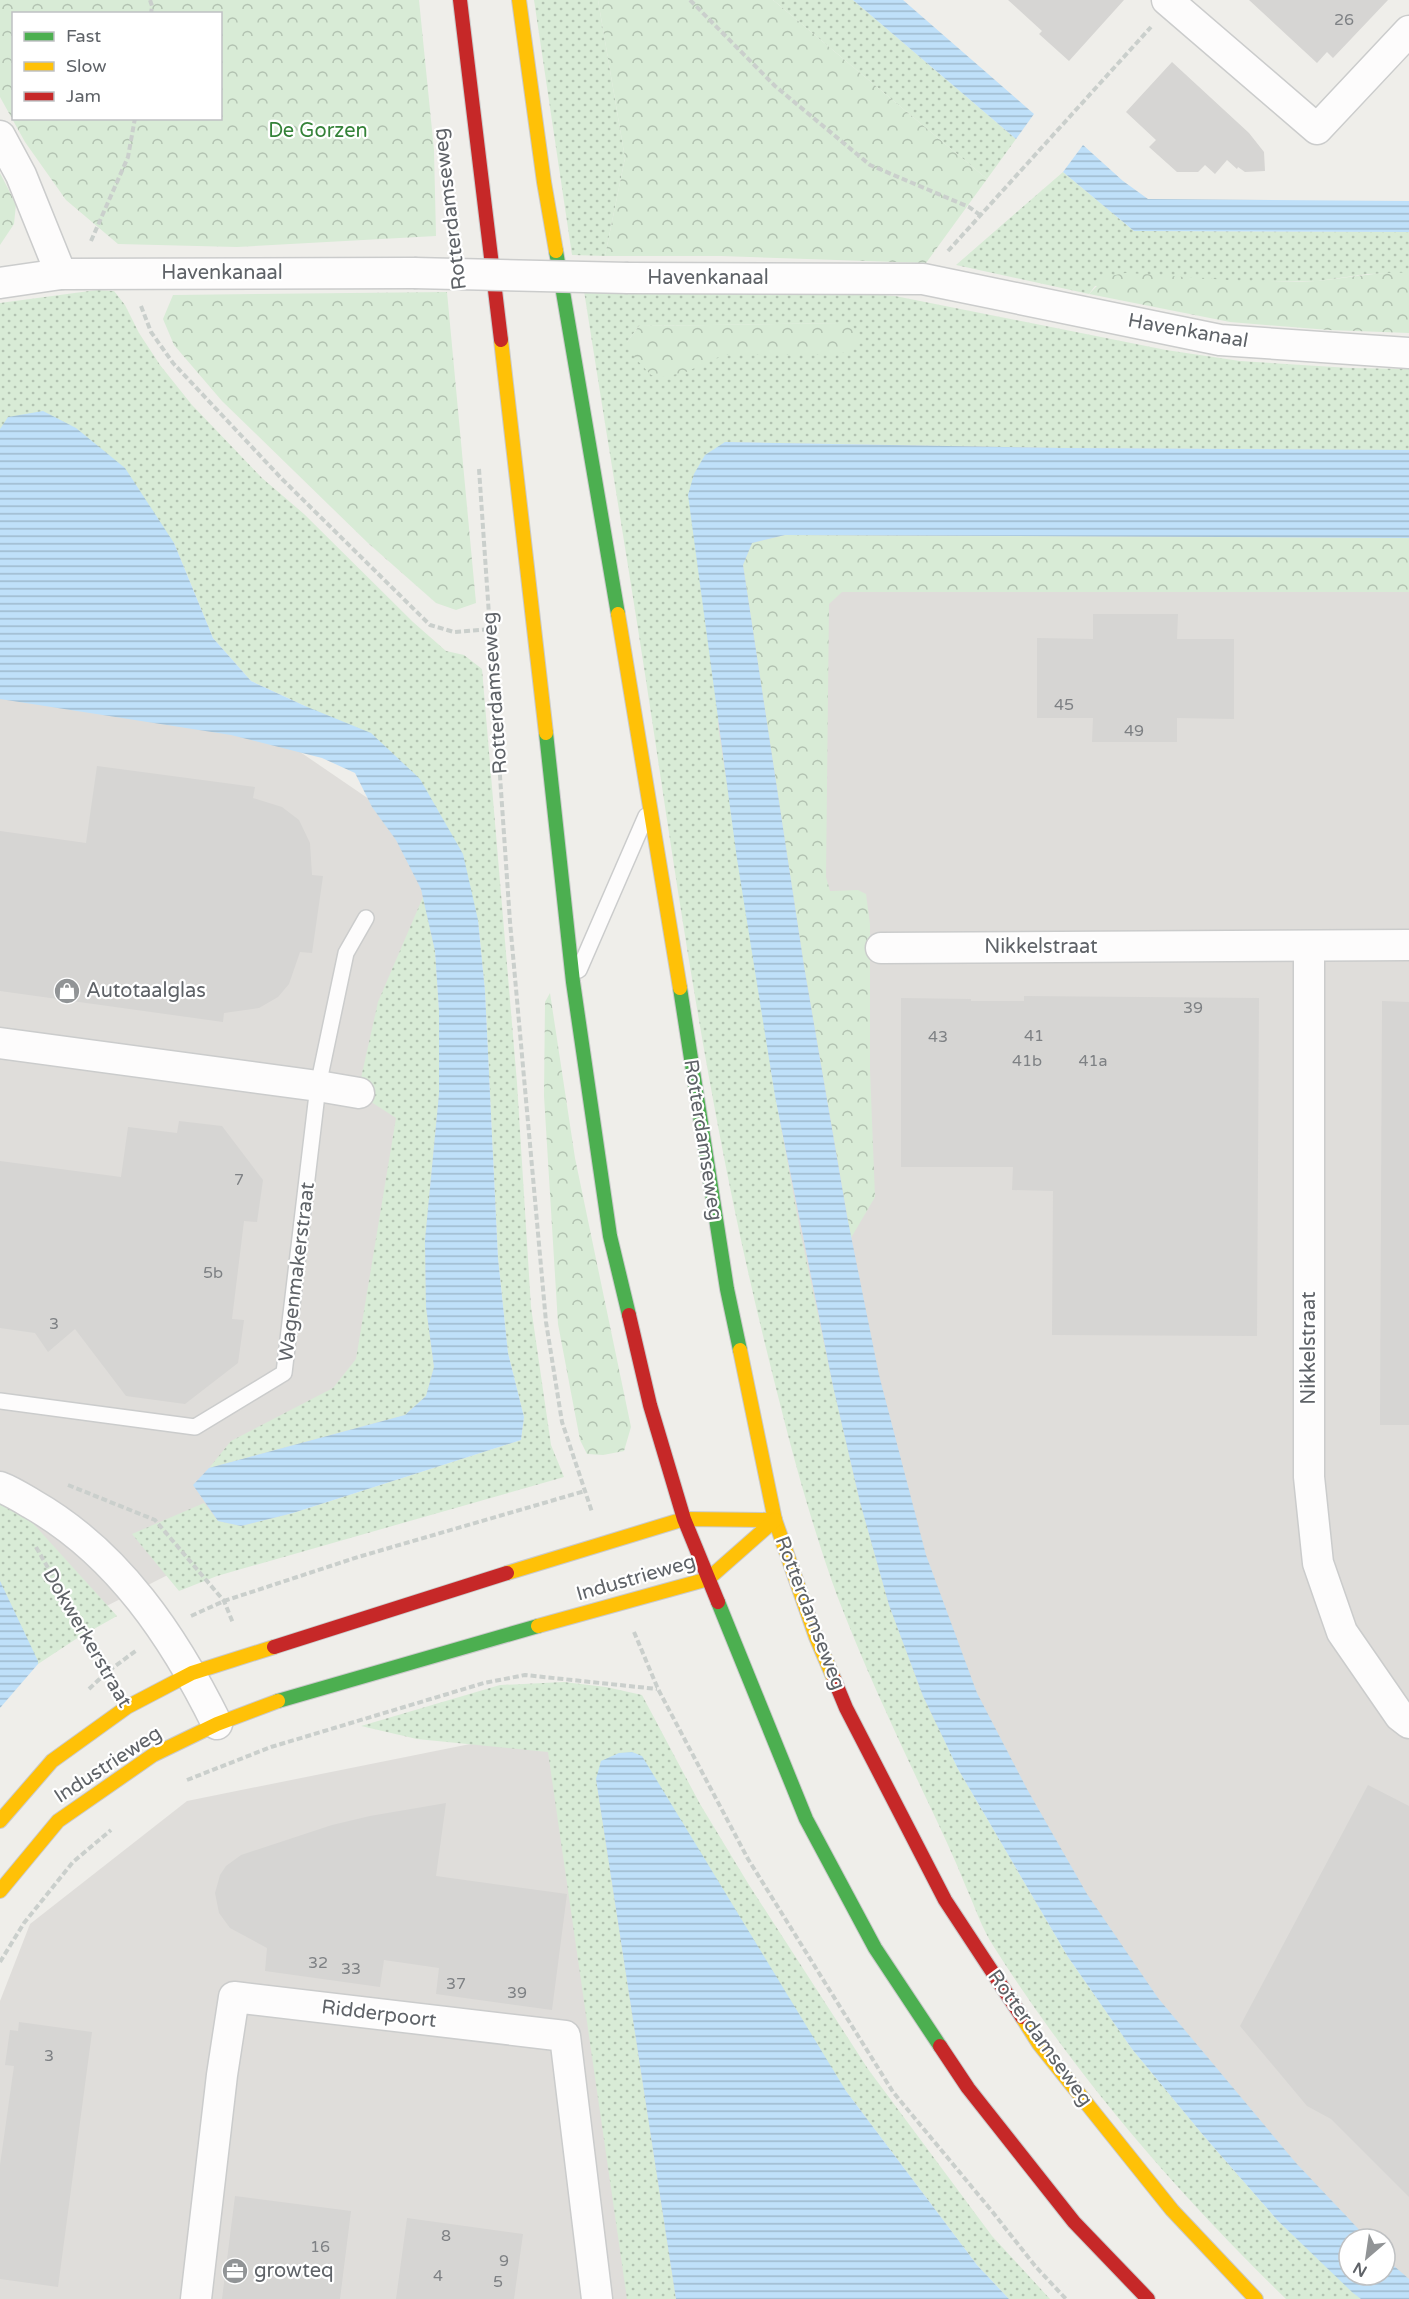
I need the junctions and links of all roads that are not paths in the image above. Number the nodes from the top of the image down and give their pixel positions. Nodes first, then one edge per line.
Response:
1 (460, 0) edge
2 (519, 0) edge
3 (1169, 2) edge
4 (1409, 31) edge
5 (0, 136) edge
6 (69, 274) junction
7 (0, 283) edge
8 (1409, 353) edge
9 (651, 805) junction
10 (366, 918) dead end
11 (1409, 945) edge
12 (1309, 946) junction
13 (881, 948) dead end
14 (573, 982) junction
15 (0, 1043) edge
16 (318, 1086) junction
17 (359, 1093) dead end
18 (0, 1401) edge
19 (0, 1487) edge
20 (684, 1519) junction
21 (775, 1520) junction
22 (708, 1579) junction
23 (192, 1673) junction
24 (1409, 1723) edge
25 (217, 1724) junction
26 (0, 1821) edge
27 (0, 1891) edge
28 (196, 2299) edge
29 (597, 2299) edge
30 (1148, 2299) edge
31 (1256, 2299) edge

1 - 14 main road, Rotterdamseweg
2 - 9 main road, Rotterdamseweg
3 - 4 street
5 - 6 street
6 - 7 street, Havenkanaal
6 - 8 street, Havenkanaal, bridge
9 - 14 lane
9 - 21 main road, Rotterdamseweg
10 - 16 lane, Wagenmakerstraat
11 - 12 street, Nikkelstraat
12 - 13 street, Nikkelstraat
12 - 24 street, Nikkelstraat
14 - 20 main road, Rotterdamseweg
15 - 16 street
16 - 17 street
16 - 18 lane, Wagenmakerstraat
19 - 23 street
20 - 21 main road, Industrieweg
20 - 22 main road, Rotterdamseweg
20 - 23 main road, Industrieweg
21 - 22 main road, Industrieweg
21 - 31 main road, Rotterdamseweg
22 - 25 main road, Industrieweg
22 - 30 main road, Rotterdamseweg
23 - 25 street
23 - 26 main road, Industrieweg
25 - 27 main road, Industrieweg
28 - 29 street, Ridderpoort

